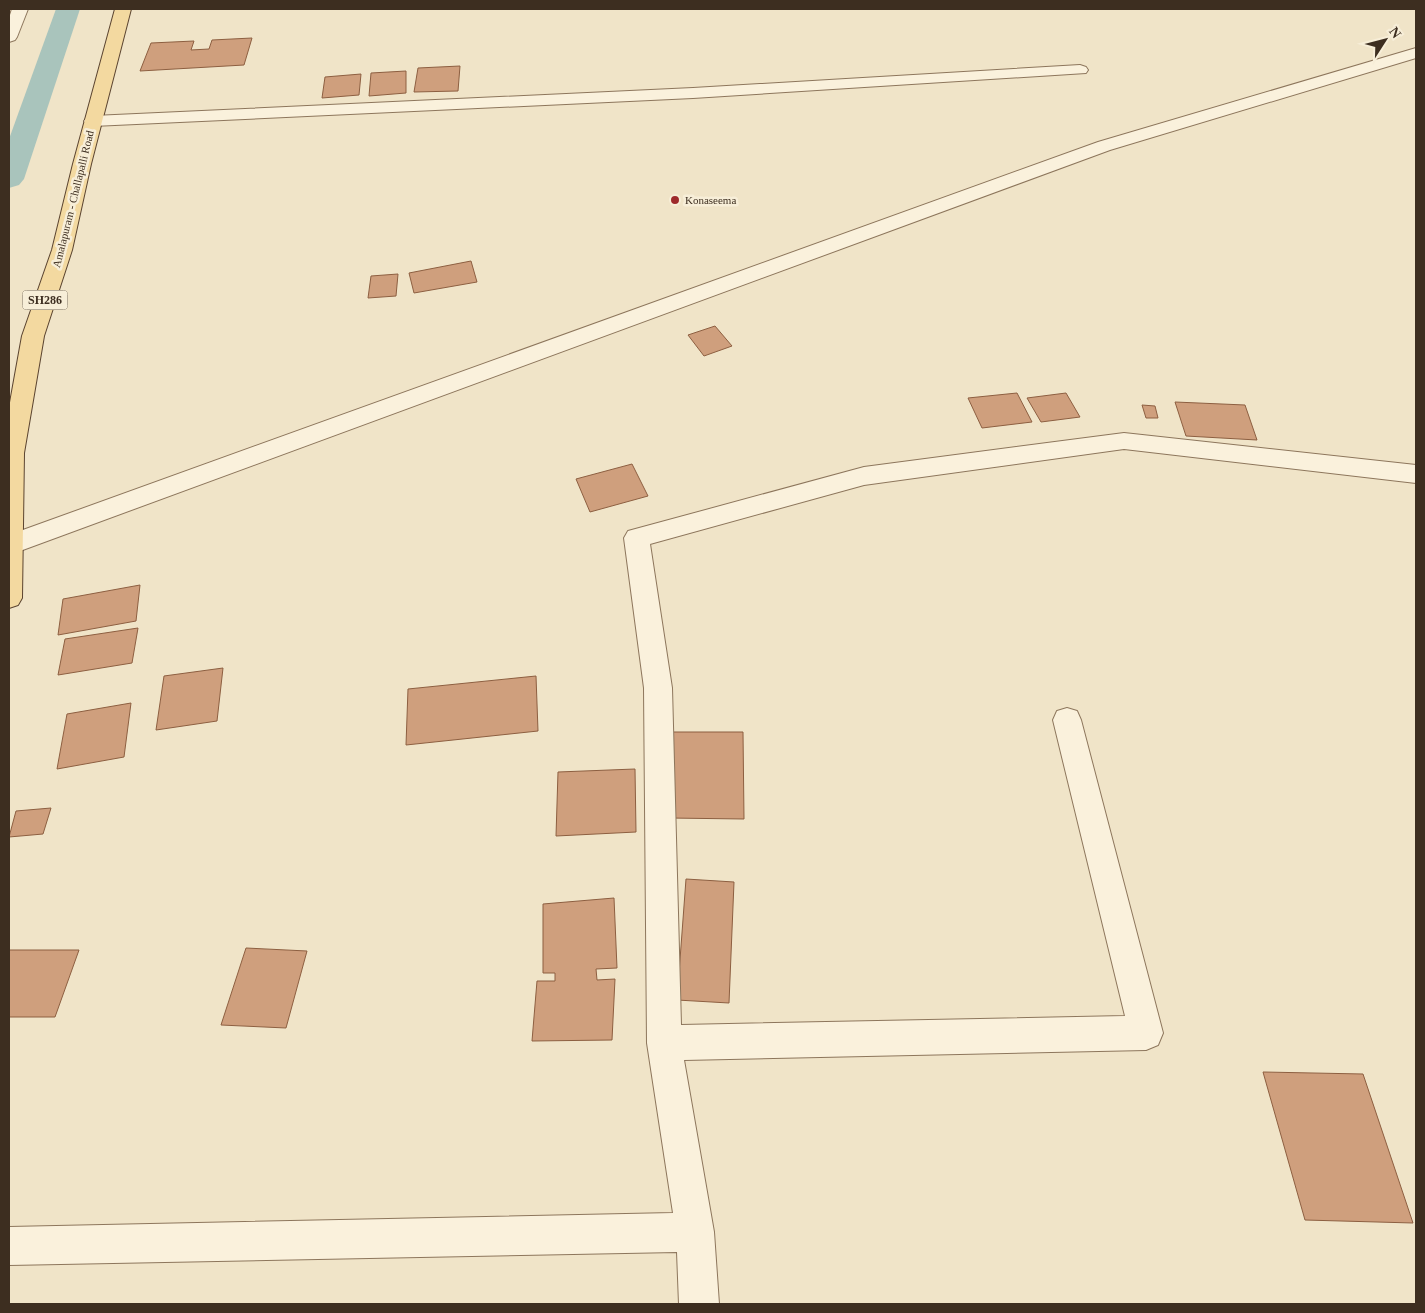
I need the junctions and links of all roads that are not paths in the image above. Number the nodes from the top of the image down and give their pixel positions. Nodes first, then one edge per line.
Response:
1 (20, 9) edge
2 (122, 9) edge
3 (9, 37) edge
4 (1416, 53) edge
5 (1080, 70) dead end
6 (93, 121) junction
7 (1416, 474) edge
8 (11, 544) junction
9 (9, 598) edge
10 (1067, 720) dead end
11 (664, 1043) junction
12 (695, 1232) junction
13 (9, 1246) edge
14 (699, 1304) edge

1 - 3 street
2 - 6 main road, Amalapuram - Challapalli Road / SH286
4 - 8 street
5 - 6 street
6 - 8 main road, Amalapuram - Challapalli Road / SH286
7 - 11 street
8 - 9 main road, Amalapuram - Challapalli Road / SH286
10 - 11 street
11 - 12 street
12 - 13 street
12 - 14 street

